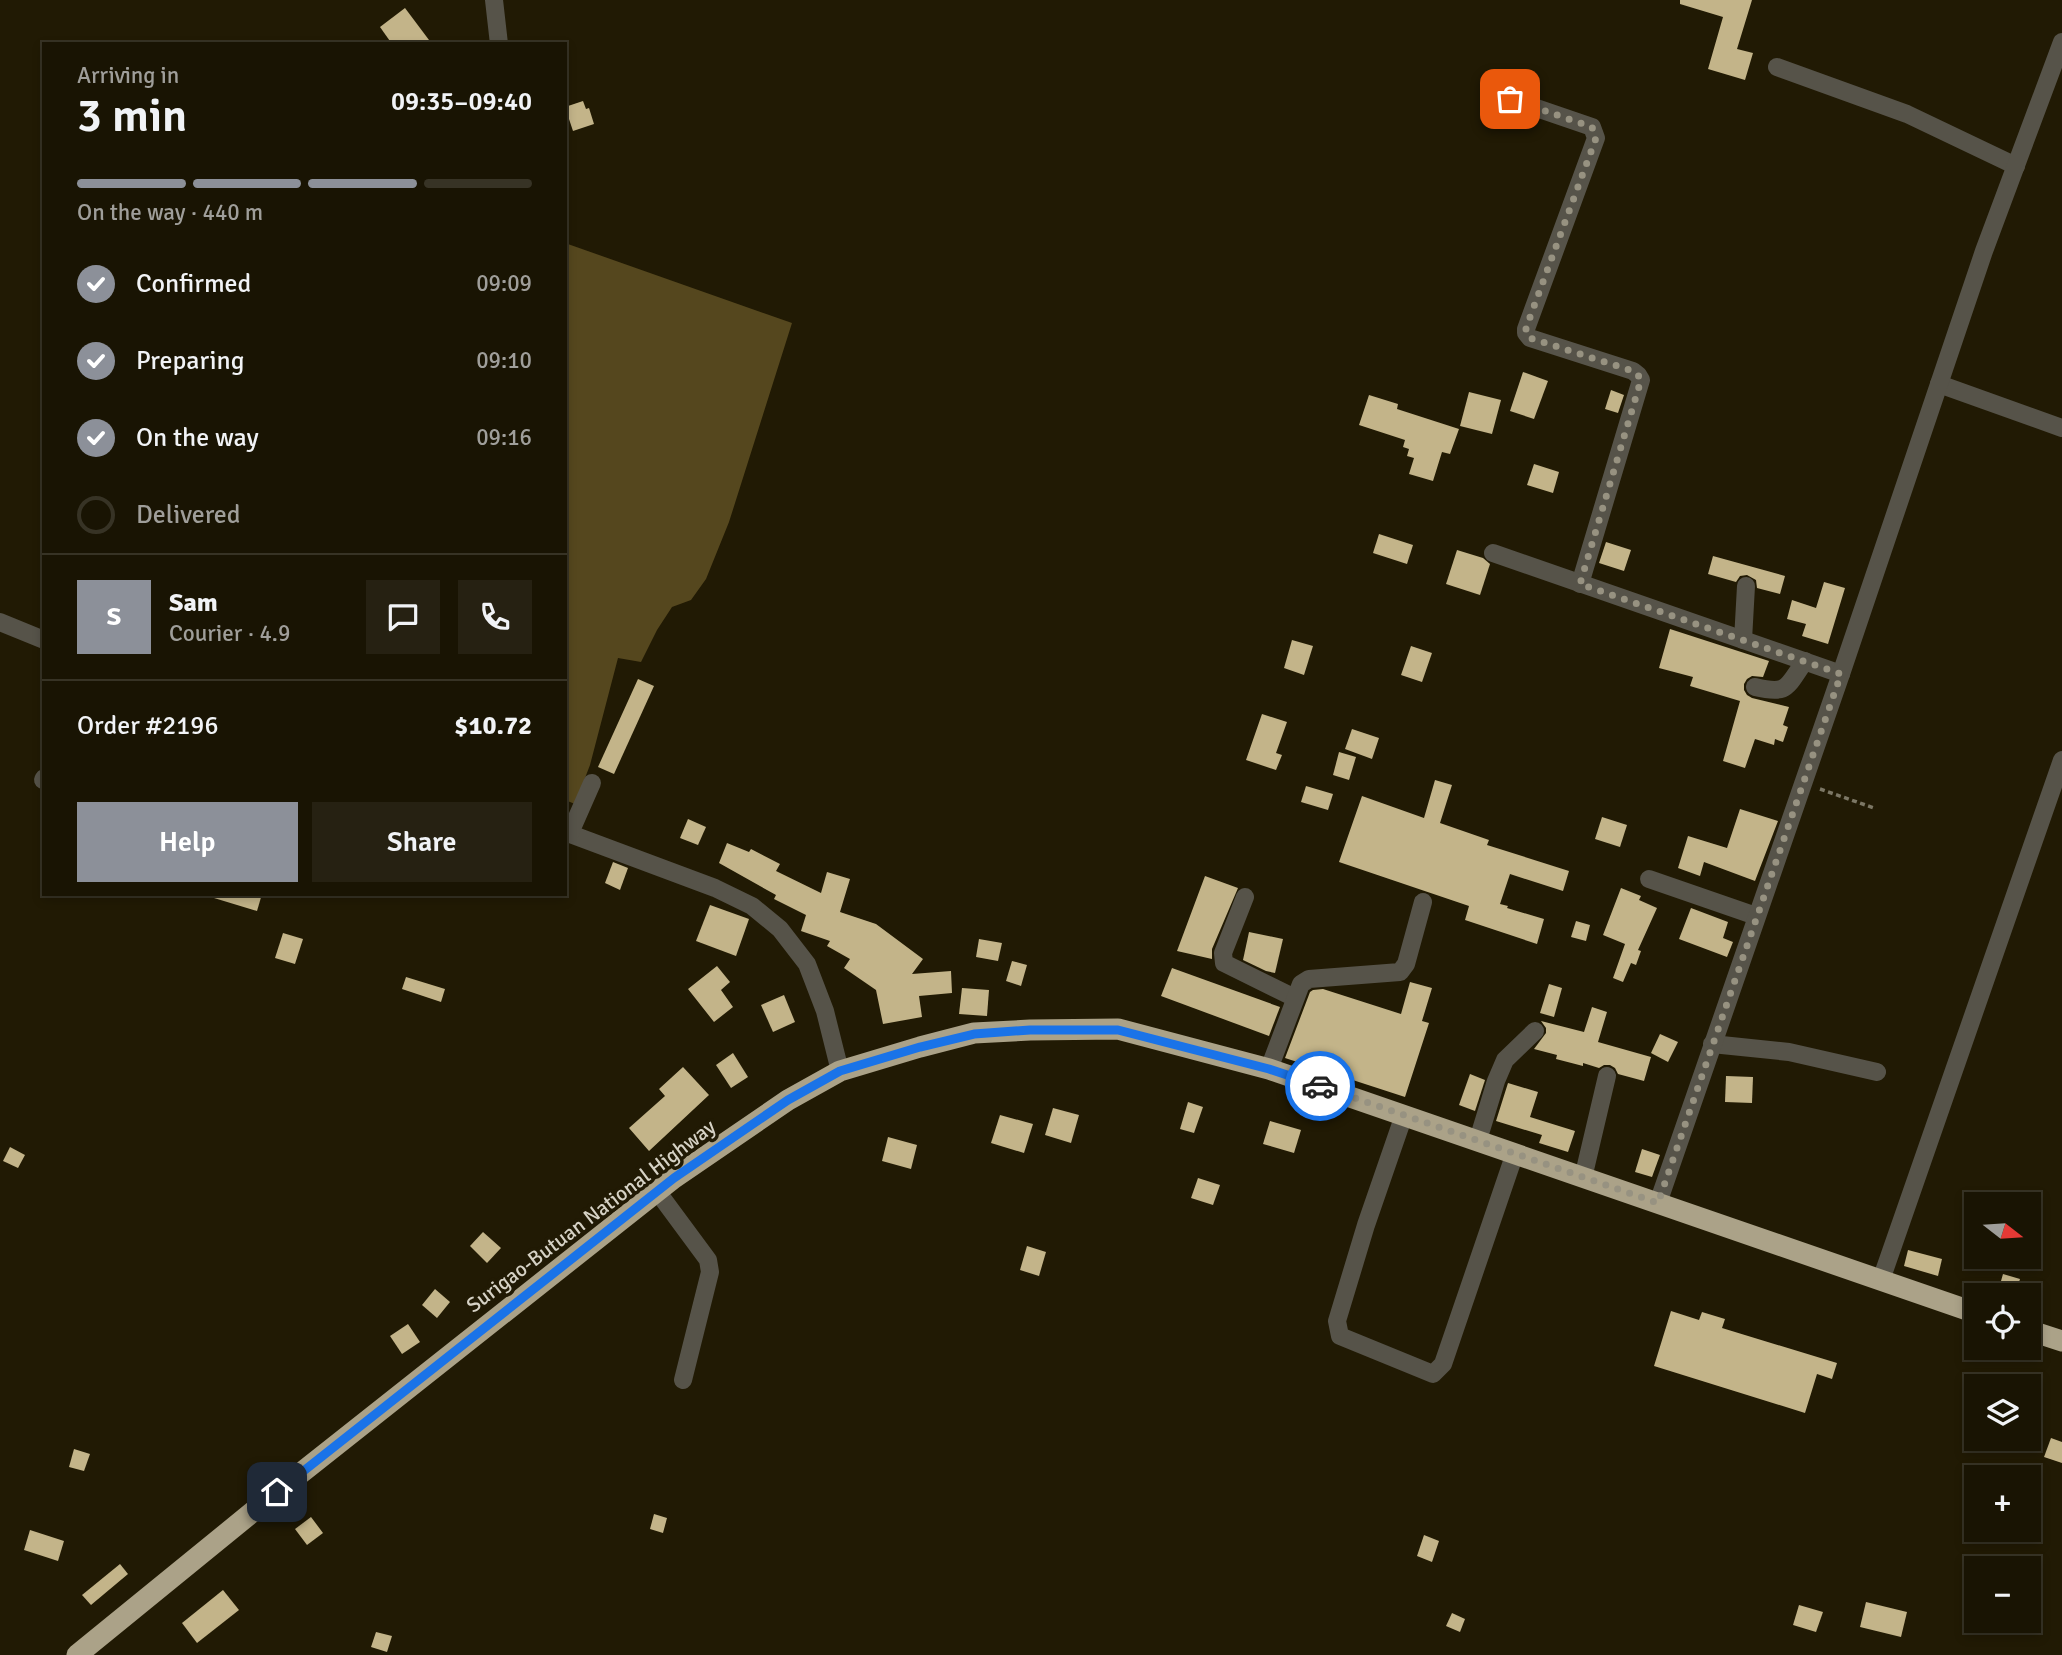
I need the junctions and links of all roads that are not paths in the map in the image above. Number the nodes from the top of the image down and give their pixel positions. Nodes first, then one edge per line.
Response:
1 (494, 0) edge
2 (499, 42) edge
3 (2062, 42) edge
4 (1777, 67) dead end
5 (1510, 99) dead end
6 (2016, 166) junction
7 (1939, 384) junction
8 (2062, 428) edge
9 (1493, 553) dead end
10 (1580, 584) junction
11 (1745, 586) dead end
12 (0, 622) edge
13 (42, 639) edge
14 (1743, 640) junction
15 (1805, 661) junction
16 (1841, 674) junction
17 (1755, 687) dead end
18 (2062, 760) edge
19 (592, 783) dead end
20 (568, 832) edge
21 (1649, 879) dead end
22 (1245, 897) dead end
23 (1423, 902) dead end
24 (1756, 916) junction
25 (1295, 998) junction
26 (1535, 1031) dead end
27 (1712, 1044) junction
28 (1269, 1069) junction
29 (840, 1071) junction
30 (1877, 1072) dead end
31 (1607, 1076) dead end
32 (1405, 1115) junction
33 (1478, 1140) junction
34 (1515, 1153) junction
35 (1583, 1178) junction
36 (657, 1191) junction
37 (1658, 1203) junction
38 (1881, 1280) junction
39 (1964, 1309) edge
40 (2041, 1334) edge
41 (2062, 1341) edge
42 (683, 1380) dead end
43 (77, 1655) edge

1 - 2 street
3 - 6 street
4 - 6 street
5 - 10 street
6 - 7 street
7 - 8 street
7 - 16 street
9 - 10 street
10 - 14 street
11 - 14 street
12 - 13 street
14 - 15 street
15 - 16 street
15 - 17 street
16 - 24 street
18 - 38 street
19 - 20 street
20 - 29 street
21 - 24 street
22 - 25 street
23 - 25 street
24 - 27 street
25 - 28 street
26 - 33 street
27 - 30 street
27 - 37 street
28 - 29 highway, Surigao-Butuan National Highway
28 - 32 highway, Surigao-Butuan National Highway
29 - 36 highway, Surigao-Butuan National Highway
31 - 35 street
32 - 33 highway, Surigao-Butuan National Highway
32 - 34 street
33 - 34 highway, Surigao-Butuan National Highway
34 - 35 highway, Surigao-Butuan National Highway
35 - 37 highway, Surigao-Butuan National Highway
36 - 42 street
36 - 43 highway, Surigao-Butuan National Highway
37 - 38 highway, Surigao-Butuan National Highway
38 - 39 highway, Surigao-Butuan National Highway
40 - 41 highway

